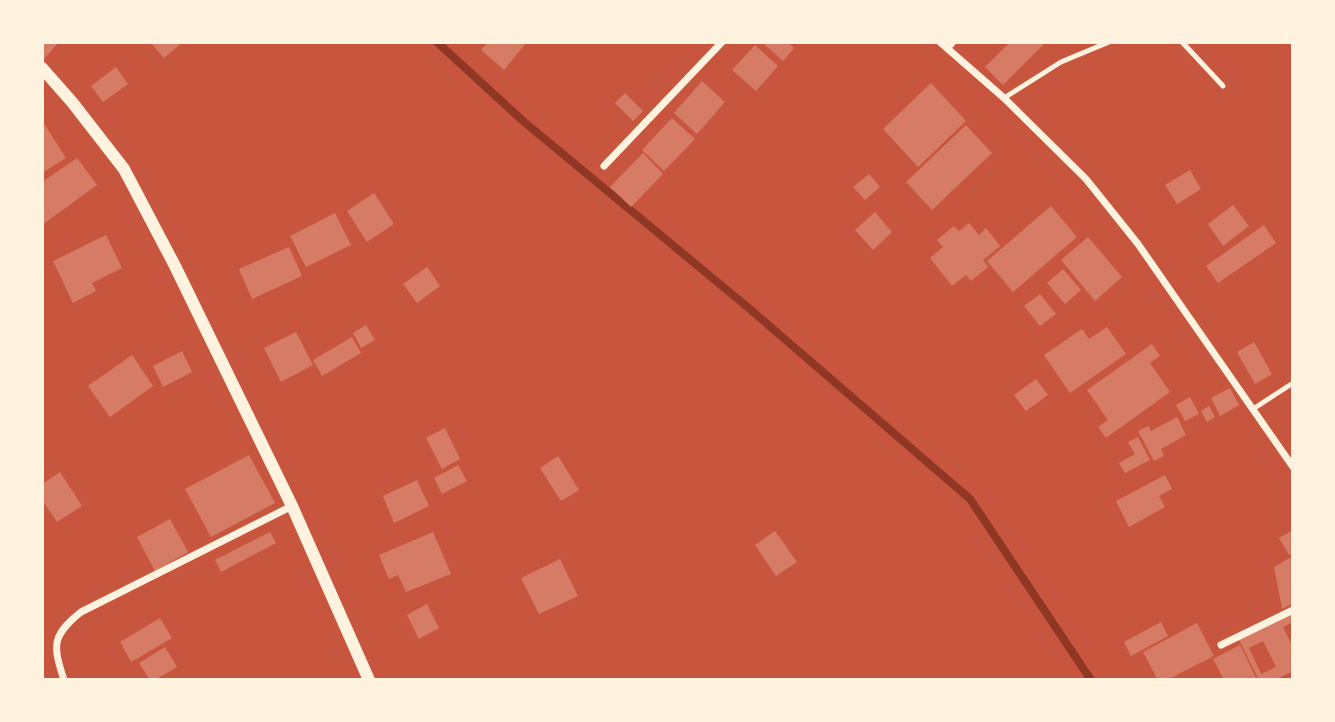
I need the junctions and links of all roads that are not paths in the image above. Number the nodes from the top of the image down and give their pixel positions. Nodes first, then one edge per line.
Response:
1 (722, 42) edge
2 (940, 42) edge
3 (954, 42) edge
4 (1109, 42) edge
5 (1182, 42) edge
6 (948, 49) junction
7 (42, 68) edge
8 (1223, 86) dead end
9 (1004, 98) junction
10 (604, 166) dead end
11 (1293, 383) edge
12 (1253, 409) junction
13 (1293, 467) edge
14 (292, 506) junction
15 (1293, 610) edge
16 (1221, 645) dead end
17 (64, 680) edge
18 (369, 680) edge

1 - 10 street
2 - 6 street
3 - 6 lane
4 - 9 lane
5 - 8 lane
6 - 9 street
7 - 14 street
9 - 12 street
11 - 12 lane
12 - 13 street
14 - 17 street
14 - 18 street
15 - 16 street

